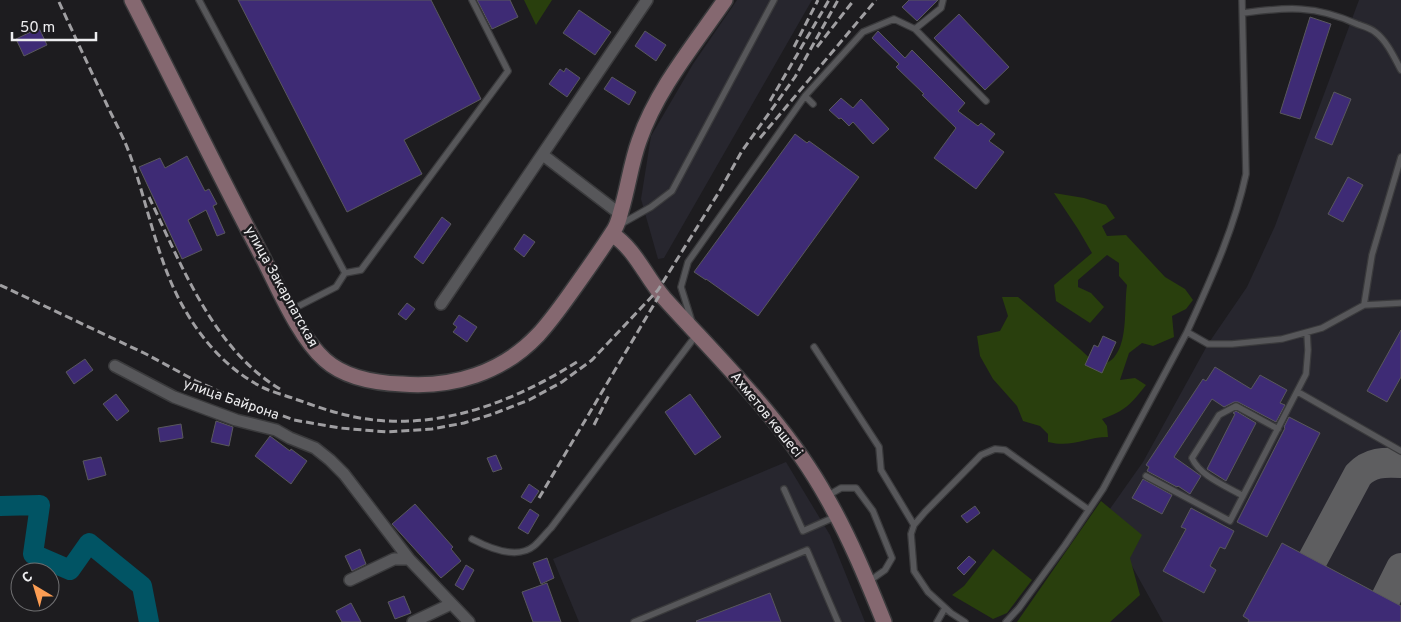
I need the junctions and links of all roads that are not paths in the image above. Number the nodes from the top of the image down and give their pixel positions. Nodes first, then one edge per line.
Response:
1 (132, 0) edge
2 (199, 0) edge
3 (472, 0) edge
4 (647, 0) edge
5 (724, 0) edge
6 (774, 0) edge
7 (943, 0) edge
8 (1242, 0) edge
9 (1243, 13) junction
10 (915, 29) junction
11 (1401, 70) edge
12 (805, 96) junction
13 (986, 101) dead end
14 (813, 104) dead end
15 (543, 155) junction
16 (1401, 157) edge
17 (616, 225) junction
18 (345, 274) junction
19 (1401, 303) edge
20 (441, 304) dead end
21 (1364, 305) junction
22 (291, 310) junction
23 (696, 332) junction
24 (1187, 332) junction
25 (1307, 333) junction
26 (814, 347) dead end
27 (115, 366) dead end
28 (1298, 392) junction
29 (1278, 429) junction
30 (1401, 451) edge
31 (1146, 476) dead end
32 (784, 489) dead end
33 (827, 496) junction
34 (1243, 496) junction
35 (1089, 510) junction
36 (837, 516) junction
37 (914, 525) junction
38 (472, 539) dead end
39 (409, 558) junction
40 (350, 580) dead end
41 (868, 582) junction
42 (451, 604) junction
43 (945, 608) junction
44 (413, 622) edge
45 (469, 622) edge
46 (634, 622) edge
47 (838, 622) edge
48 (884, 622) edge
49 (937, 622) edge
50 (965, 622) edge
51 (1006, 622) edge

1 - 22 street, улица Закарпатская
2 - 18 lane
3 - 18 lane
4 - 15 street
5 - 17 street, улица Закарпатская
6 - 17 lane
7 - 10 lane
8 - 9 lane
9 - 11 lane
9 - 24 lane
10 - 12 lane
10 - 13 lane
12 - 14 lane
12 - 23 lane
15 - 17 street
15 - 20 street
16 - 21 lane
17 - 22 street, улица Закарпатская
17 - 23 street, Ахметов көшесі
18 - 22 lane
19 - 21 lane
21 - 25 lane
23 - 33 street, Ахметов көшесі
23 - 38 lane
24 - 25 lane
24 - 35 lane
25 - 28 lane
26 - 37 lane
27 - 39 street, улица Байрона
28 - 29 lane
28 - 30 lane
29 - 34 lane
29 - 34 lane
31 - 34 lane
32 - 36 lane
33 - 36 street, Ахметов көшесі
33 - 41 lane
35 - 37 lane
35 - 51 lane
36 - 41 street, Ахметов көшесі
37 - 43 lane
39 - 40 street
39 - 42 street, улица Байрона
41 - 48 street, Ахметов көшесі
42 - 44 street
42 - 45 street, улица Байрона
43 - 49 lane
43 - 50 lane
46 - 47 lane

